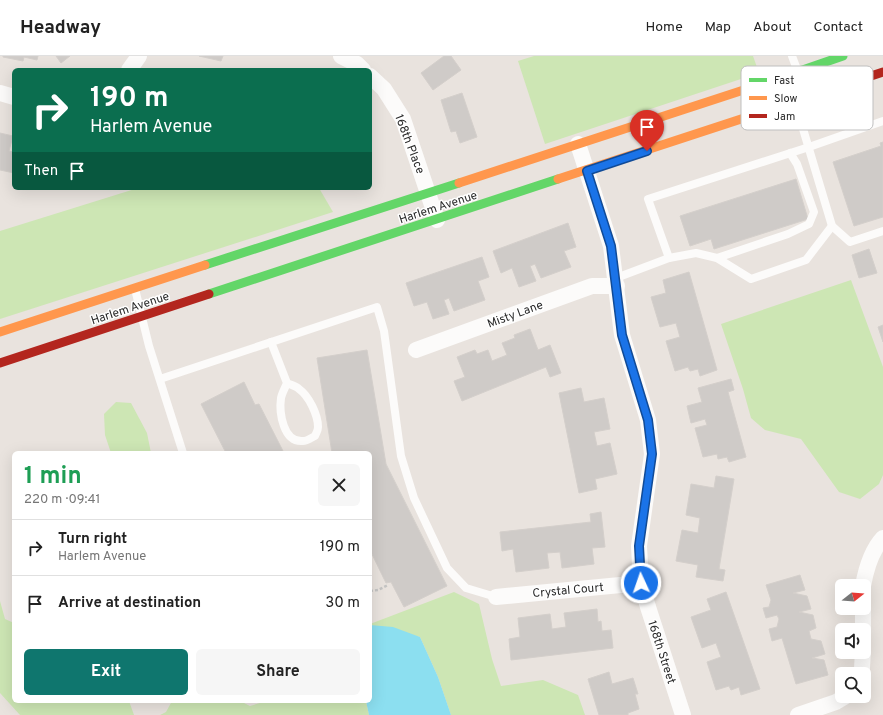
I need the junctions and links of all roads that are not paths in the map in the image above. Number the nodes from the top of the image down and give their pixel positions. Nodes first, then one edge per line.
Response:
1 (139, 56) edge
2 (341, 56) edge
3 (792, 56) edge
4 (843, 56) edge
5 (796, 66) edge
6 (815, 66) edge
7 (130, 68) edge
8 (361, 68) edge
9 (883, 72) edge
10 (873, 75) edge
11 (372, 78) edge
12 (741, 91) edge
13 (0, 93) edge
14 (12, 96) edge
15 (741, 120) edge
16 (883, 121) edge
17 (873, 125) edge
18 (804, 130) edge
19 (858, 130) edge
20 (578, 144) junction
21 (809, 148) junction
22 (790, 153) junction
23 (587, 171) junction
24 (428, 192) junction
25 (437, 220) junction
26 (832, 226) junction
27 (883, 231) edge
28 (669, 258) junction
29 (717, 258) junction
30 (616, 282) junction
31 (134, 288) junction
32 (142, 317) junction
33 (0, 332) edge
34 (272, 342) junction
35 (416, 350) dead end
36 (0, 363) edge
37 (160, 380) junction
38 (287, 384) junction
39 (182, 451) edge
40 (883, 538) edge
41 (865, 579) edge
42 (641, 583) junction
43 (496, 597) joint
44 (835, 702) edge
45 (683, 715) edge
46 (798, 715) edge

1 - 7 street
2 - 8 street
3 - 5 lane
4 - 6 main road, Harlem Avenue
9 - 10 main road, Harlem Avenue
11 - 24 street, 168th Place
12 - 20 main road, Harlem Avenue
13 - 14 street
15 - 23 main road, Harlem Avenue
16 - 17 lane
18 - 21 lane
19 - 21 lane
20 - 23 street, 168th Street
20 - 24 main road, Harlem Avenue
21 - 22 lane
21 - 26 lane
22 - 28 lane
22 - 29 lane
23 - 25 main road, Harlem Avenue
23 - 30 street, 168th Street
24 - 25 street, 168th Place
24 - 31 main road, Harlem Avenue
25 - 32 main road, Harlem Avenue
26 - 27 lane
26 - 29 lane
28 - 29 lane
28 - 30 lane
30 - 35 street, Misty Lane
30 - 42 street, 168th Street
31 - 32 lane
31 - 33 main road, Harlem Avenue
32 - 36 main road, Harlem Avenue
32 - 37 lane
34 - 37 lane
34 - 38 lane
34 - 43 lane
37 - 39 lane
38 - 38 lane
40 - 41 street
42 - 43 street, Crystal Court
42 - 45 street, 168th Street
44 - 46 street

